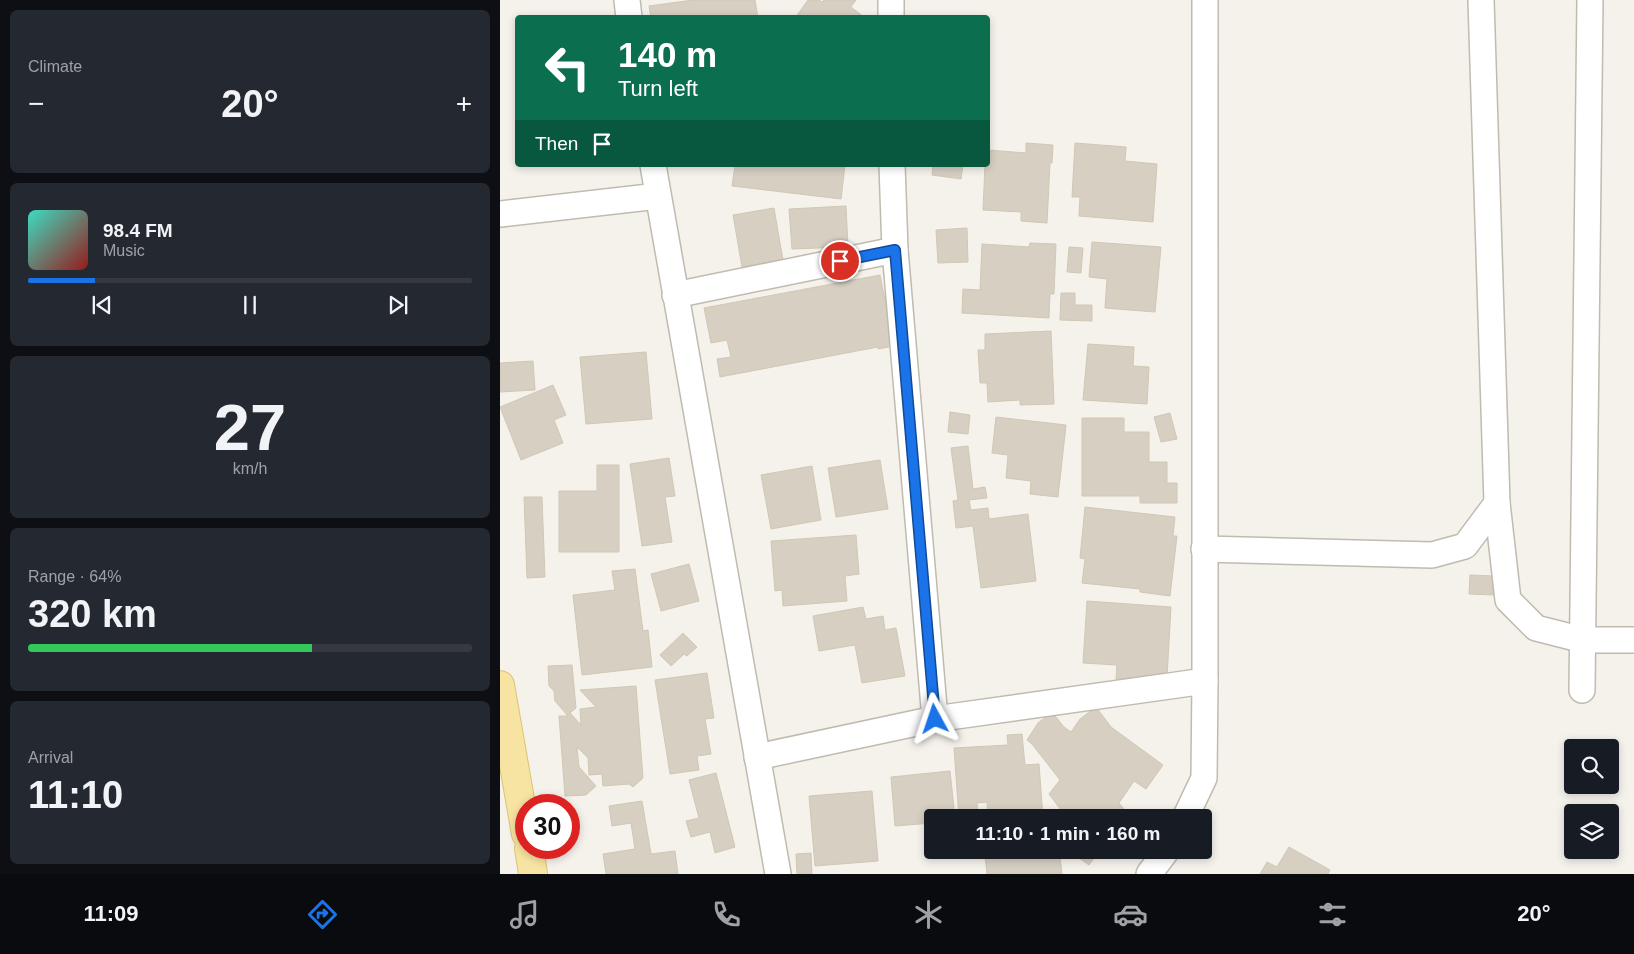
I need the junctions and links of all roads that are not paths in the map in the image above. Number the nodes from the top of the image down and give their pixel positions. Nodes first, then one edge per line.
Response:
1 (627, 0) edge
2 (891, 0) edge
3 (1205, 0) edge
4 (1481, 0) edge
5 (1590, 0) edge
6 (629, 15) edge
7 (891, 15) edge
8 (653, 167) edge
9 (892, 167) edge
10 (658, 196) junction
11 (500, 214) edge
12 (895, 250) junction
13 (675, 295) junction
14 (1497, 503) junction
15 (1204, 549) junction
16 (1583, 640) junction
17 (1634, 640) edge
18 (1205, 682) junction
19 (500, 685) edge
20 (1582, 690) dead end
21 (935, 719) junction
22 (757, 757) junction
23 (519, 794) edge
24 (1189, 809) edge
25 (530, 859) edge
26 (1161, 859) edge
27 (533, 874) edge
28 (778, 874) edge
29 (1150, 874) edge

1 - 6 street
2 - 7 street
3 - 15 street
4 - 14 street
5 - 16 street
8 - 10 street
9 - 12 street
10 - 11 street
10 - 13 street
12 - 13 street
12 - 21 street
13 - 22 street
14 - 15 street
14 - 16 street
15 - 18 street
16 - 17 street
16 - 20 street
18 - 21 street
18 - 24 street
19 - 23 main road
21 - 22 street
22 - 28 street
25 - 27 main road
26 - 29 street

